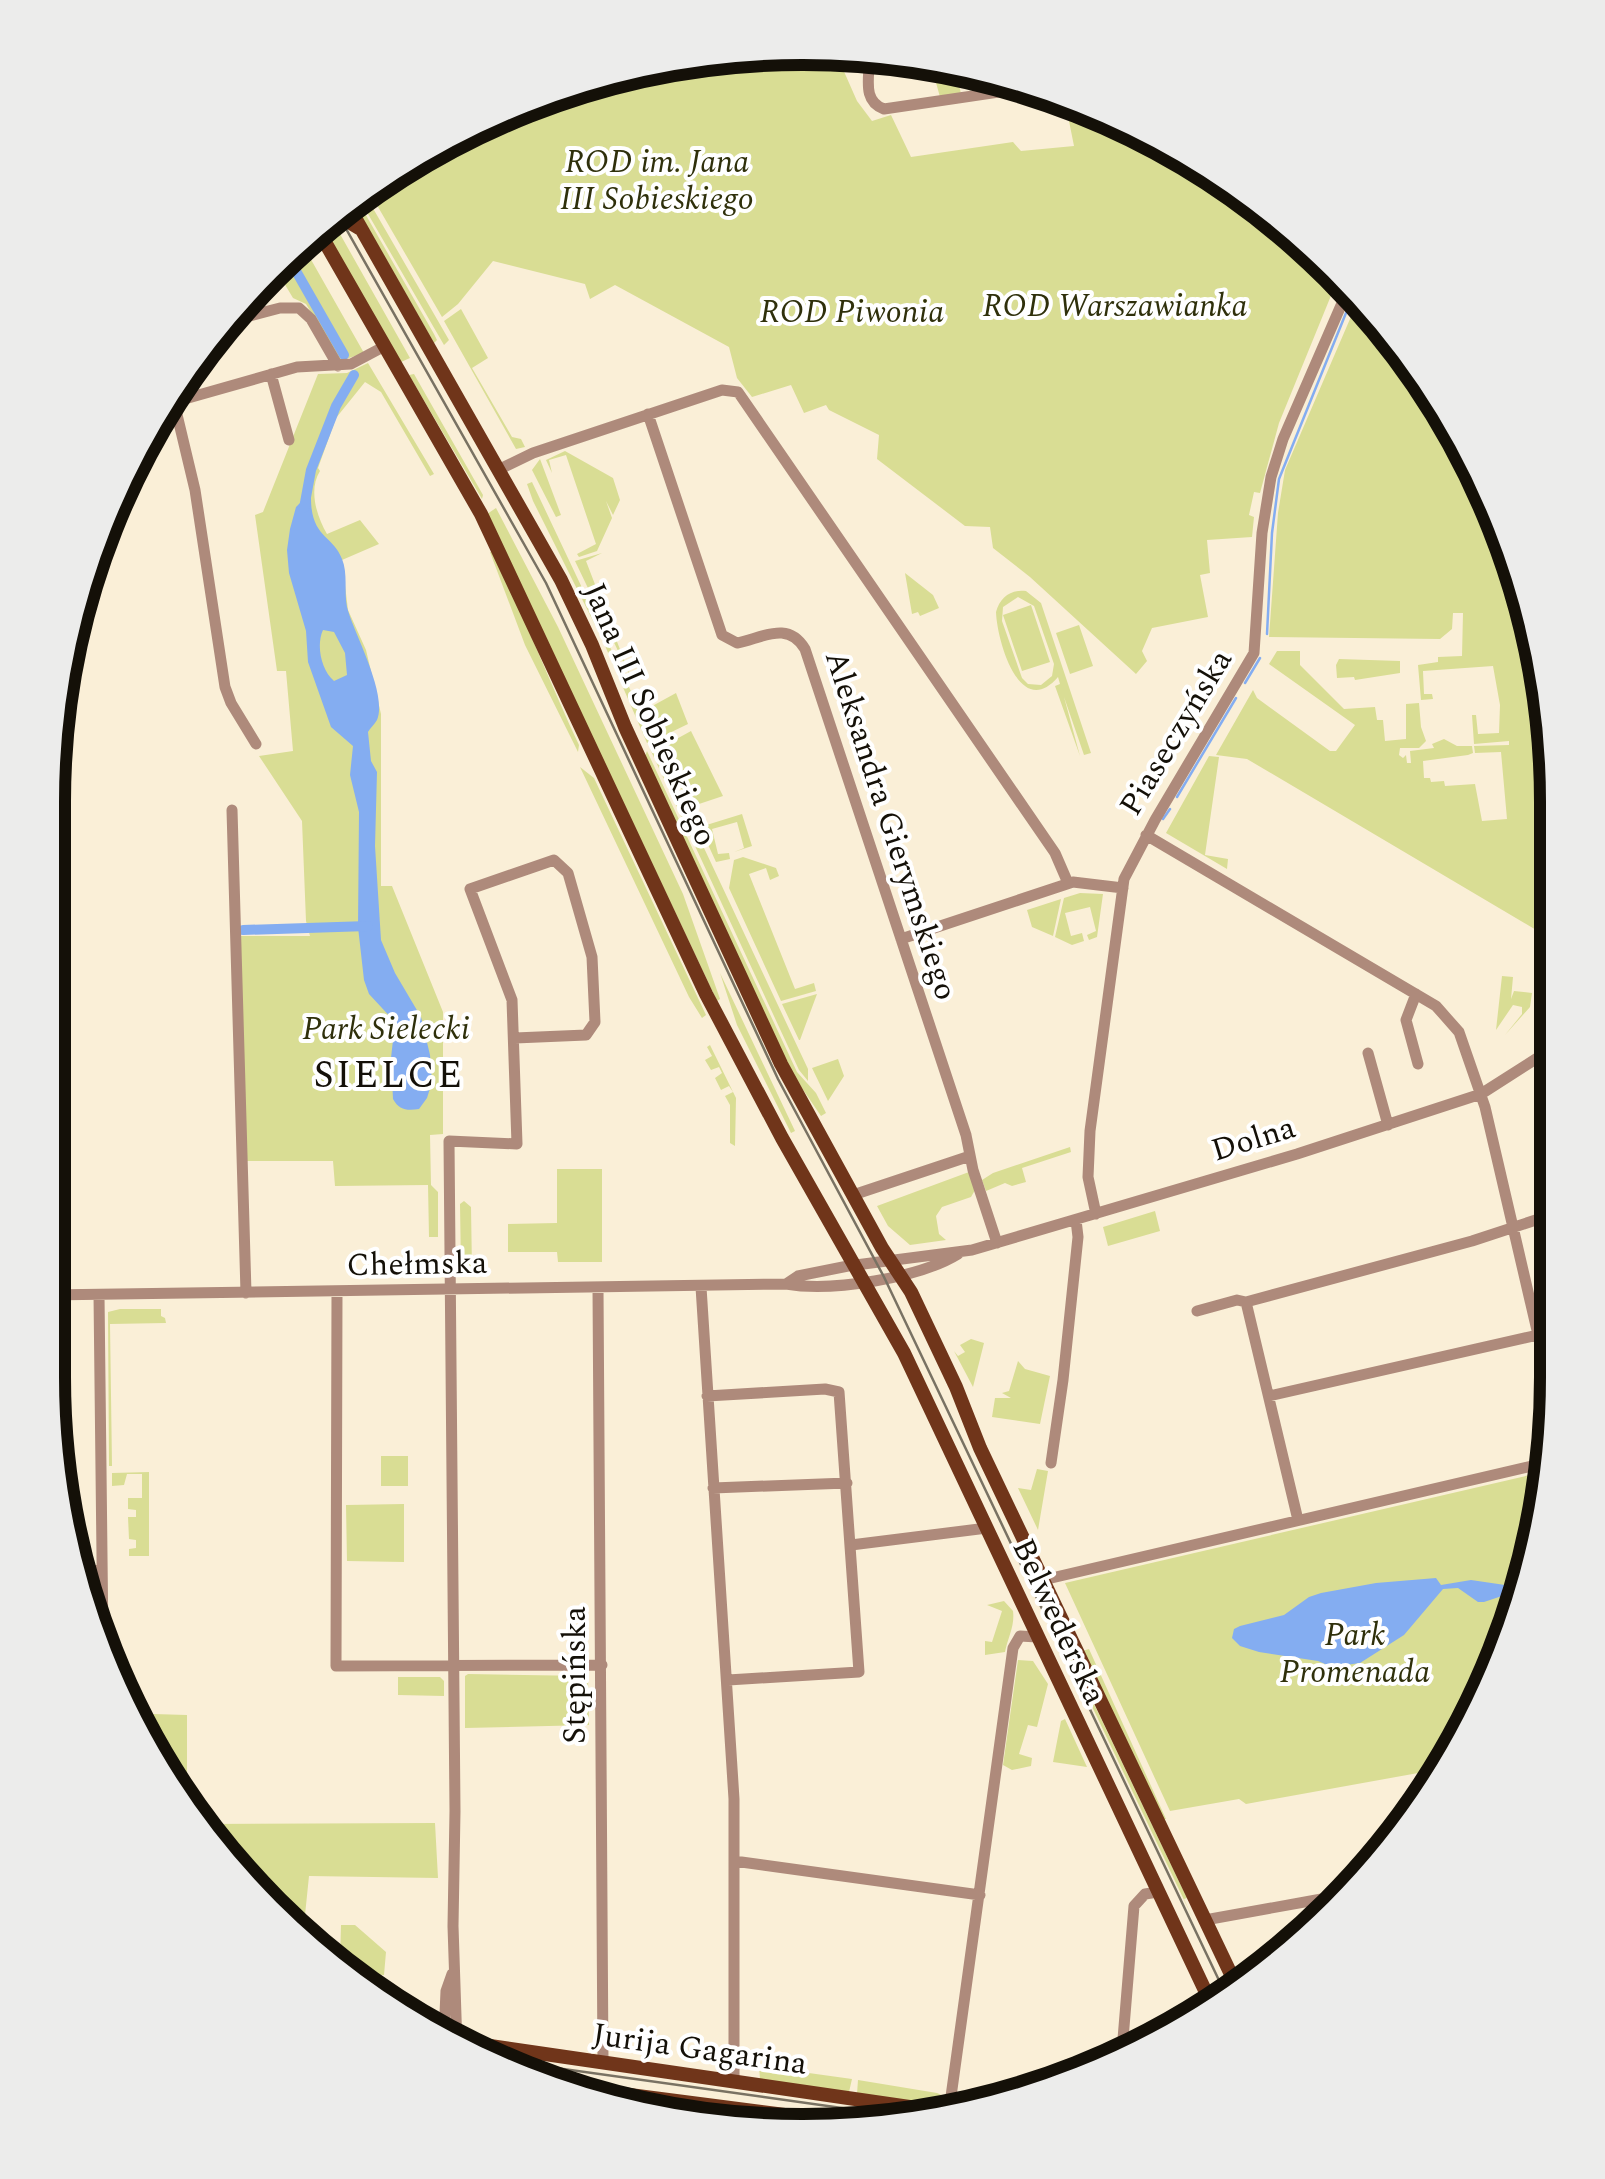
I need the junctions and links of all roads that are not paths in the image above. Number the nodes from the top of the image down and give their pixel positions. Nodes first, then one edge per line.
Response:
1 (870, 69) edge
2 (1000, 92) edge
3 (355, 216) edge
4 (348, 222) edge
5 (364, 232) junction
6 (324, 241) edge
7 (1343, 301) edge
8 (248, 316) edge
9 (385, 346) junction
10 (338, 366) junction
11 (271, 374) junction
12 (186, 399) edge
13 (177, 413) edge
14 (648, 414) junction
15 (290, 440) dead end
16 (500, 470) junction
17 (256, 744) dead end
18 (232, 810) dead end
19 (1146, 835) junction
20 (1068, 883) junction
21 (1123, 888) junction
22 (901, 939) junction
23 (1416, 994) junction
24 (514, 1038) junction
25 (1368, 1053) dead end
26 (1540, 1056) edge
27 (1418, 1064) dead end
28 (1481, 1094) junction
29 (1388, 1125) junction
30 (970, 1156) junction
31 (853, 1195) junction
32 (1096, 1214) junction
33 (1540, 1218) edge
34 (1076, 1220) junction
35 (1512, 1226) junction
36 (996, 1244) junction
37 (958, 1254) junction
38 (889, 1259) junction
39 (853, 1265) junction
40 (900, 1275) junction
41 (862, 1280) junction
42 (786, 1284) junction
43 (701, 1287) junction
44 (598, 1288) junction
45 (450, 1290) junction
46 (337, 1292) junction
47 (246, 1293) junction
48 (99, 1295) junction
49 (65, 1296) edge
50 (1246, 1302) junction
51 (1196, 1311) dead end
52 (1538, 1334) junction
53 (1540, 1343) edge
54 (707, 1396) junction
55 (1269, 1396) junction
56 (1051, 1464) dead end
57 (1535, 1465) edge
58 (847, 1483) junction
59 (713, 1488) junction
60 (1298, 1520) junction
61 (987, 1528) junction
62 (851, 1545) junction
63 (102, 1565) junction
64 (90, 1568) edge
65 (1043, 1580) junction
66 (103, 1609) edge
67 (1036, 1637) junction
68 (602, 1664) junction
69 (454, 1665) junction
70 (728, 1680) junction
71 (734, 1860) junction
72 (1158, 1892) junction
73 (980, 1895) junction
74 (1323, 1899) edge
75 (1205, 1920) junction
76 (1232, 1976) edge
77 (1206, 1993) edge
78 (452, 2025) edge
79 (1123, 2041) edge
80 (496, 2047) edge
81 (603, 2062) junction
82 (734, 2080) junction
83 (948, 2100) edge
84 (694, 2106) edge
85 (911, 2106) edge
86 (729, 2110) edge

1 - 2 street
3 - 5 main road, Jana III Sobieskiego
4 - 5 main road
5 - 16 main road, Jana III Sobieskiego
6 - 9 main road, Jana III Sobieskiego
7 - 19 street, Piaseczyńska
8 - 10 street
9 - 10 street
9 - 39 main road, Jana III Sobieskiego
10 - 11 street
11 - 12 street
11 - 15 street
13 - 17 street
14 - 16 street
14 - 20 street
14 - 22 street, Aleksandra Gierymskiego
16 - 31 main road, Jana III Sobieskiego
18 - 47 street
19 - 21 street, Piaseczyńska
19 - 23 street
20 - 21 street
20 - 22 street
21 - 32 street, Piaseczyńska
22 - 30 street, Aleksandra Gierymskiego
23 - 27 street
23 - 28 street
24 - 24 street
24 - 45 street
25 - 29 street
26 - 28 street, Dolna
28 - 29 street, Dolna
28 - 35 street
29 - 32 street, Dolna
30 - 31 street
30 - 36 street, Aleksandra Gierymskiego
31 - 38 main road, Jana III Sobieskiego
32 - 34 street, Dolna
33 - 35 street
34 - 36 street, Dolna
34 - 56 street
35 - 50 street
35 - 52 street
36 - 37 street, Dolna
37 - 38 street, Dolna
37 - 40 street, Dolna
38 - 39 street, Chełmska
38 - 40 main road, Belwederska
39 - 41 main road, Belwederska
39 - 42 street, Chełmska
40 - 41 street, Dolna
40 - 65 main road, Belwederska
41 - 42 street, Chełmska
41 - 61 main road, Belwederska
42 - 43 street, Chełmska
43 - 44 street, Chełmska
43 - 54 street
44 - 45 street, Chełmska
44 - 68 street, Stępińska
45 - 46 street, Chełmska
45 - 69 street
46 - 47 street, Chełmska
46 - 69 street
47 - 48 street, Chełmska
48 - 49 street, Chełmska
48 - 63 street
50 - 51 street
50 - 55 street
52 - 53 street
52 - 55 street
54 - 58 street
54 - 59 street
55 - 60 street
57 - 60 street
58 - 59 street
58 - 62 street
59 - 70 street
60 - 65 street
61 - 62 street
61 - 67 main road, Belwederska
62 - 70 street
63 - 64 street
63 - 66 street
65 - 75 main road, Belwederska
67 - 72 main road, Belwederska
67 - 73 street
68 - 69 street
68 - 81 street, Stępińska
69 - 78 street
70 - 71 street
71 - 73 street
71 - 82 street
72 - 77 main road, Belwederska
72 - 79 street
73 - 83 street
74 - 75 street
75 - 76 main road, Belwederska
80 - 81 main road, Jurija Gagarina
81 - 82 main road, Jurija Gagarina
82 - 85 main road, Jurija Gagarina
84 - 86 main road, Jurija Gagarina

